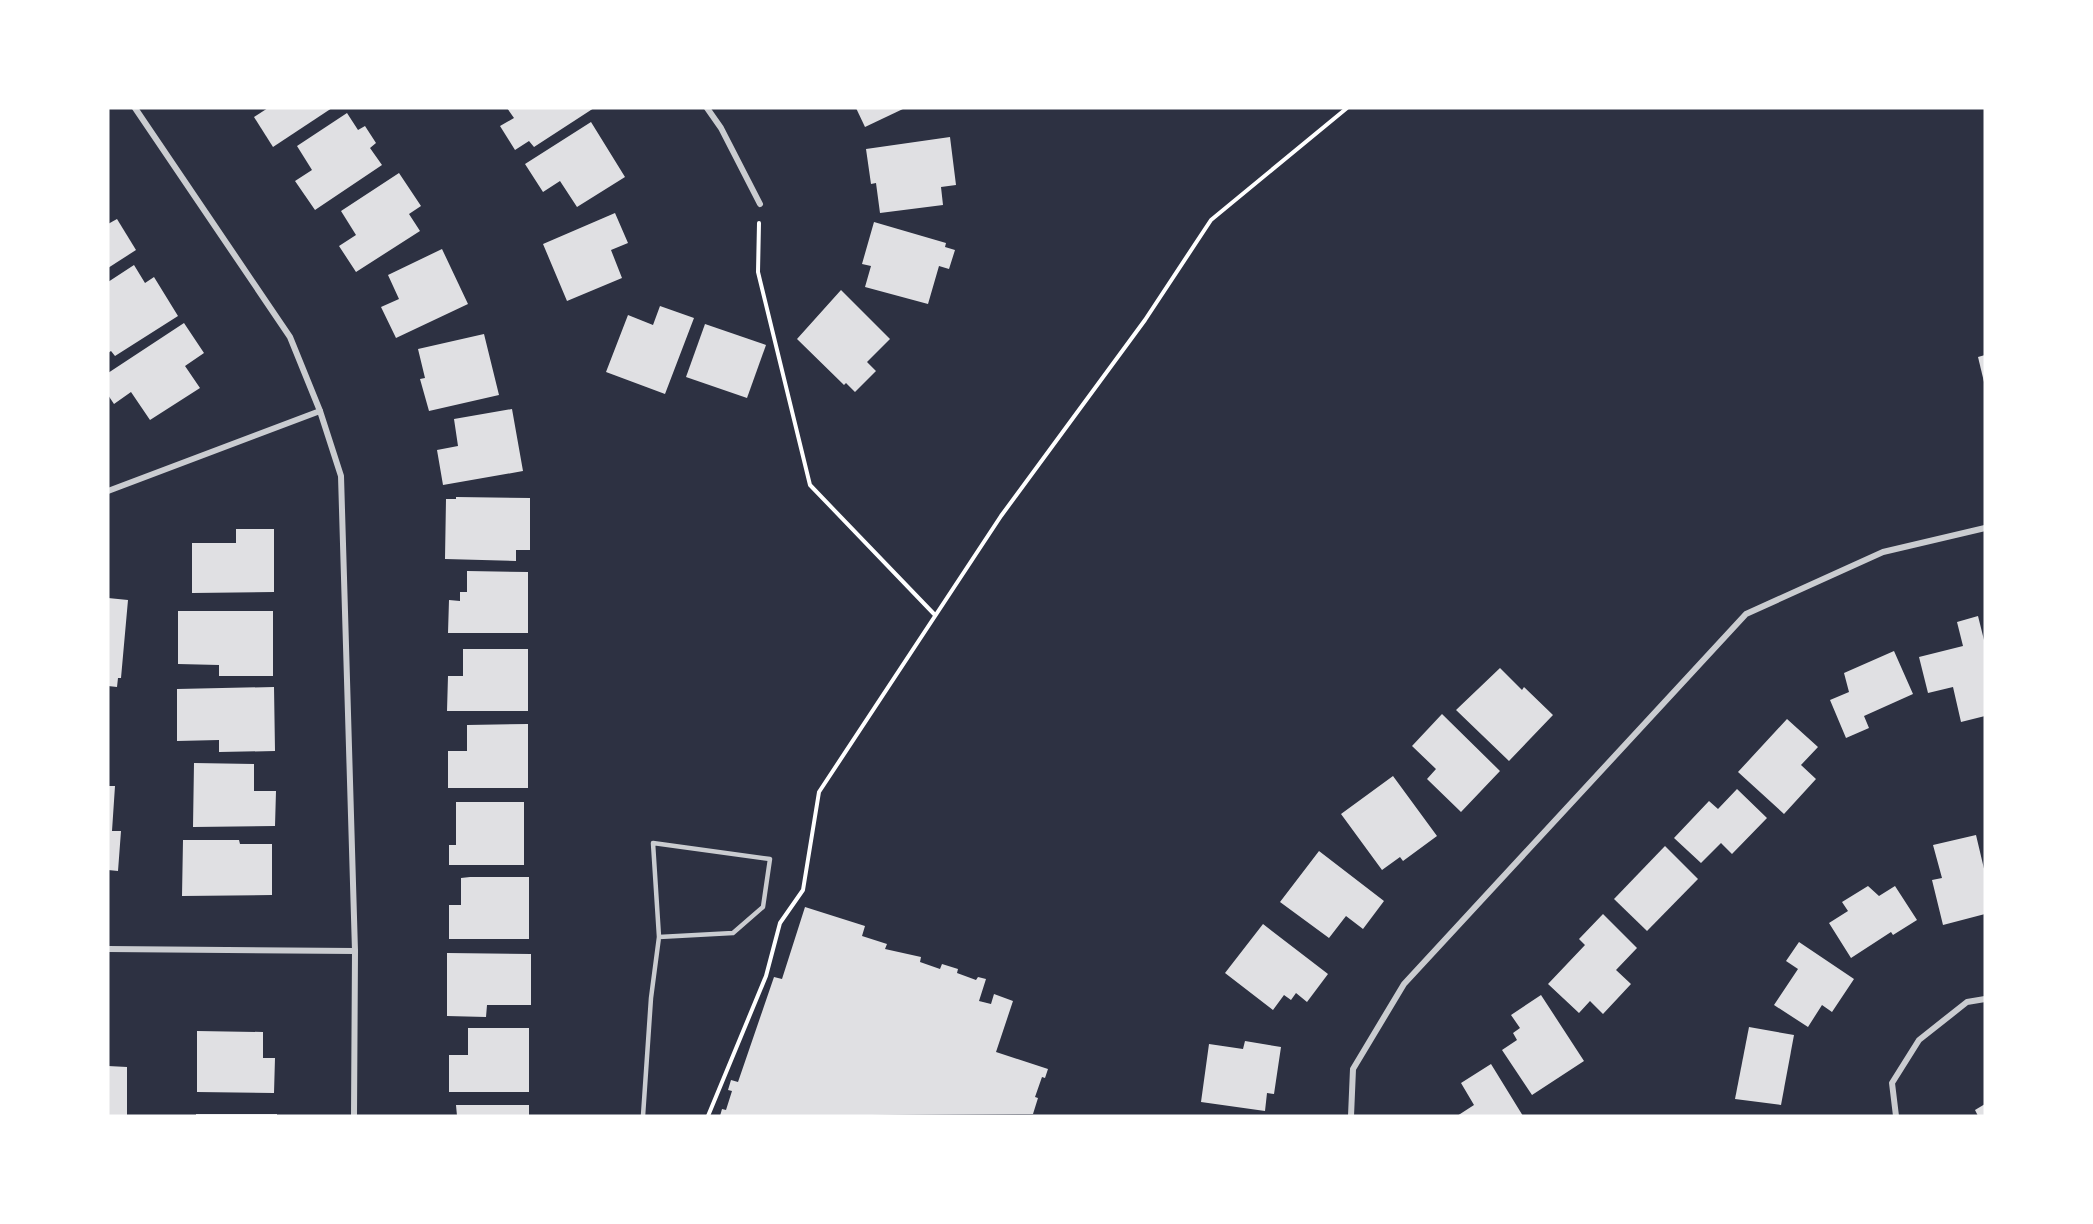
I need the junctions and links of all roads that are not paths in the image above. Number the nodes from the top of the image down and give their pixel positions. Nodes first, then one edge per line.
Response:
1 (135, 108) edge
2 (707, 108) edge
3 (760, 204) road end
4 (320, 411) junction
5 (108, 491) edge
6 (1985, 528) edge
7 (659, 937) junction
8 (108, 949) edge
9 (355, 951) junction
10 (1985, 999) edge
11 (354, 1116) edge
12 (643, 1116) edge
13 (1351, 1116) edge
14 (1896, 1116) edge

1 - 4 street
2 - 3 street
4 - 5 street
4 - 9 street
6 - 13 street
7 - 7 lane
7 - 12 lane
8 - 9 street
9 - 11 street
10 - 14 street

